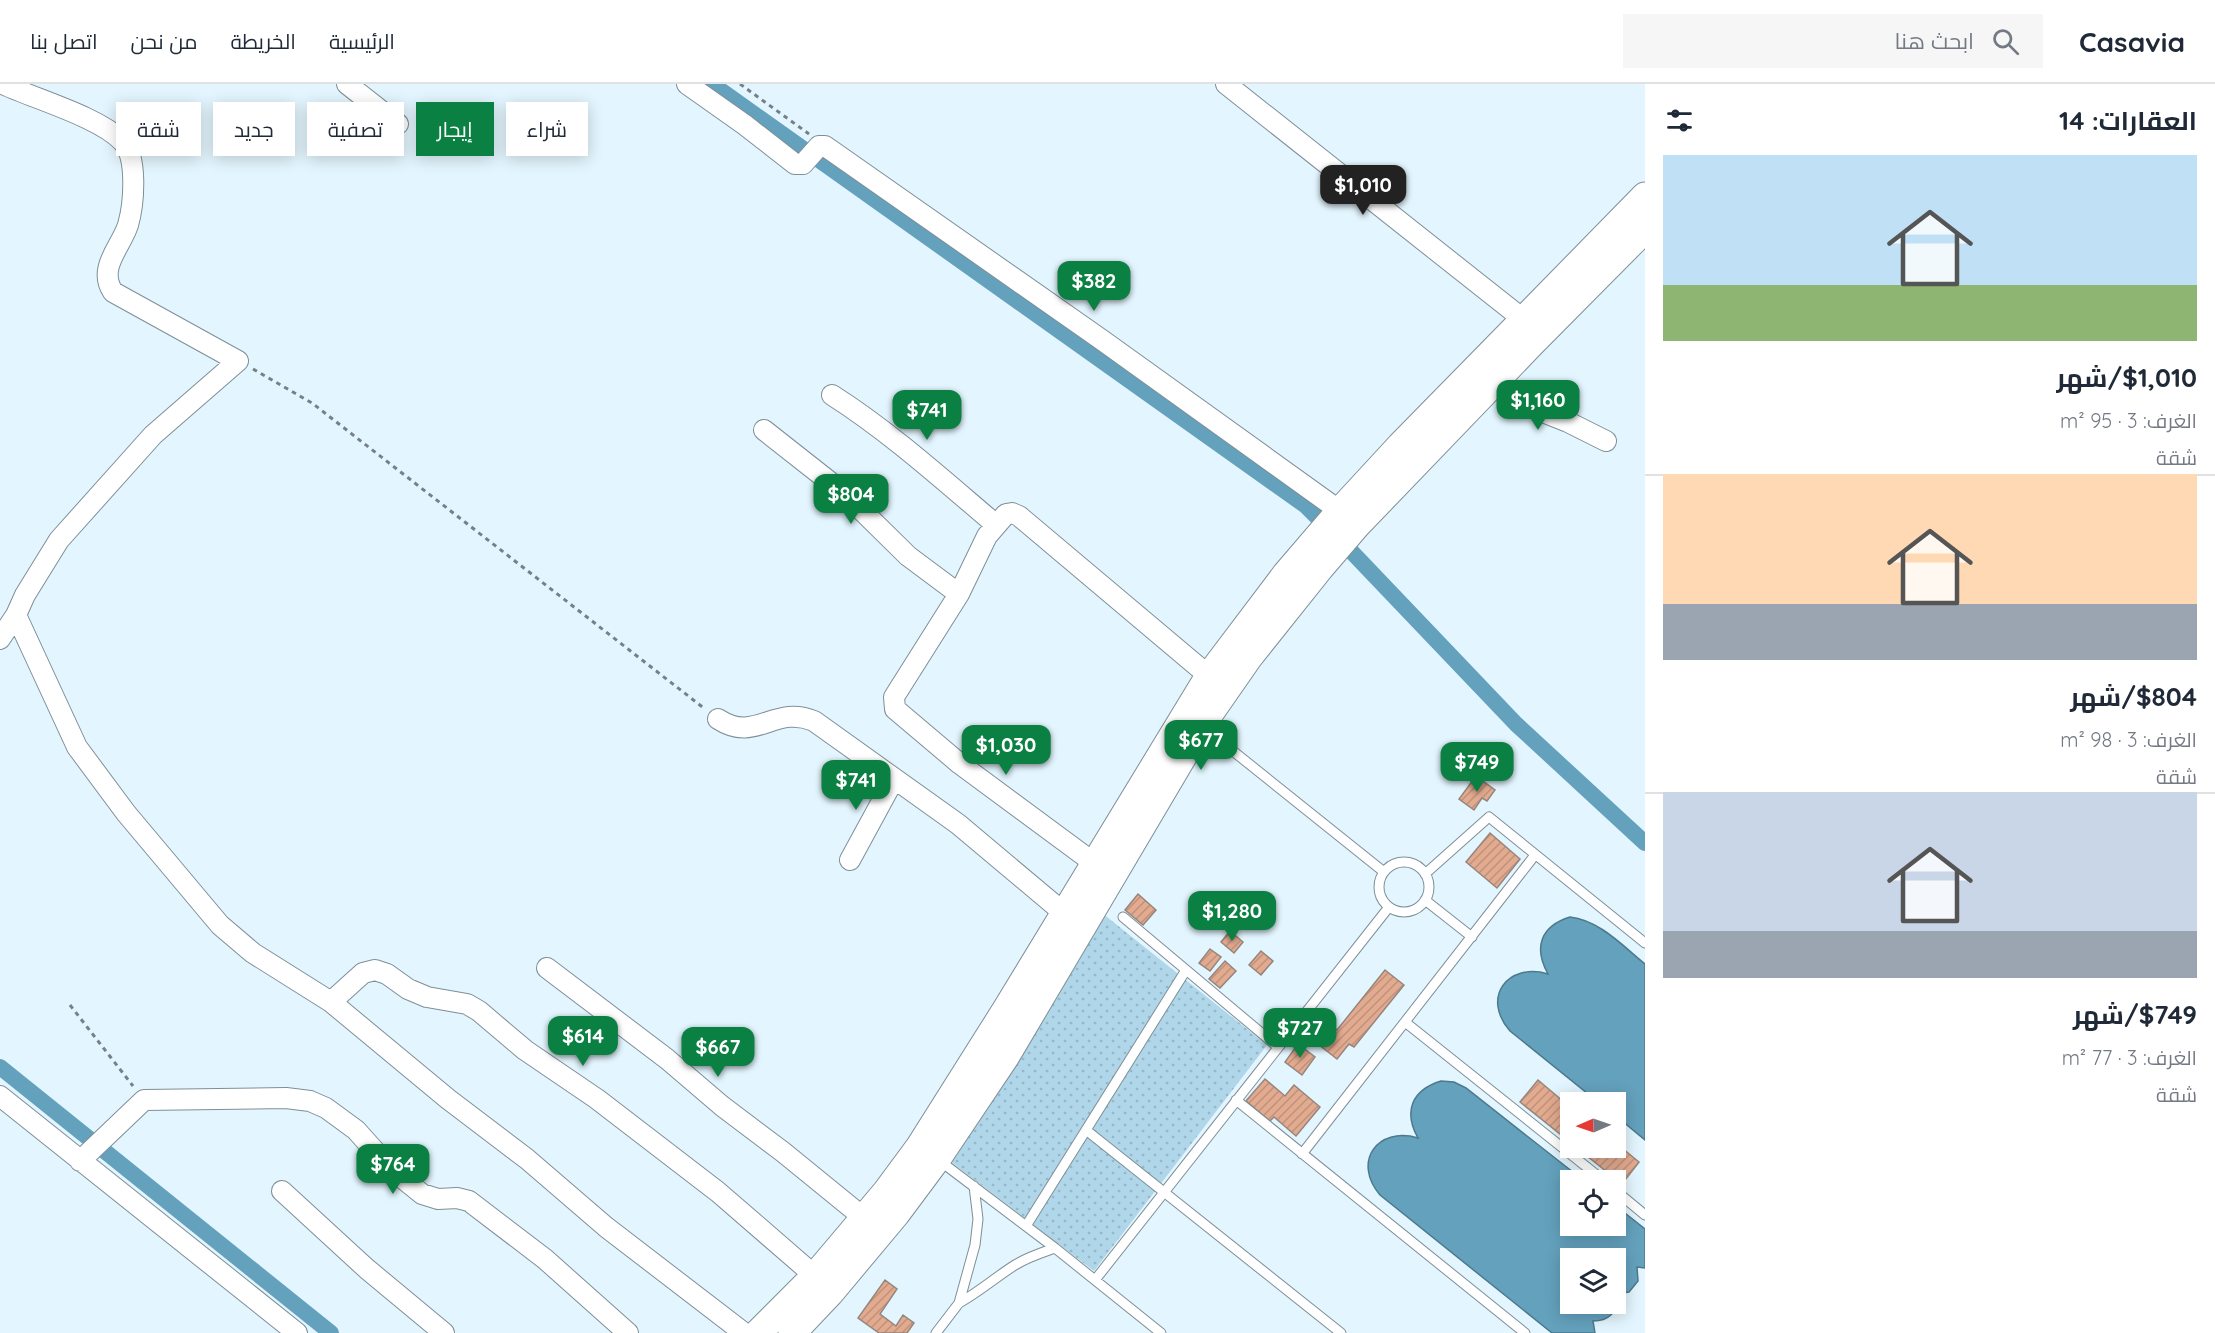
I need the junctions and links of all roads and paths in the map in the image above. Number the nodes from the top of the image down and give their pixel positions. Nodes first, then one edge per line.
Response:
1 (3, 84) edge
2 (347, 84) edge
3 (687, 84) edge
4 (740, 84) edge
5 (1226, 84) edge
6 (370, 102) edge
7 (816, 152) junction
8 (1645, 196) edge
9 (1645, 228) edge
10 (1524, 320) junction
11 (238, 361) junction
12 (1493, 383) junction
13 (832, 395) dead end
14 (764, 430) dead end
15 (1606, 441) dead end
16 (1340, 511) junction
17 (995, 524) junction
18 (959, 594) junction
19 (16, 615) junction
20 (0, 639) edge
21 (1209, 676) junction
22 (718, 719) joint
23 (1193, 720) junction
24 (894, 779) junction
25 (1536, 855) junction
26 (850, 860) dead end
27 (1094, 863) junction
28 (1384, 872) junction
29 (1425, 874) junction
30 (1425, 900) junction
31 (1389, 907) junction
32 (1064, 913) junction
33 (1123, 917) dead end
34 (1472, 937) junction
35 (1645, 943) edge
36 (547, 968) dead end
37 (1186, 970) junction
38 (331, 1002) junction
39 (70, 1005) dead end
40 (1406, 1022) junction
41 (1278, 1047) junction
42 (0, 1096) edge
43 (144, 1100) junction
44 (1236, 1100) junction
45 (1086, 1130) junction
46 (928, 1152) junction
47 (1302, 1154) junction
48 (80, 1161) junction
49 (1591, 1170) edge
50 (974, 1186) junction
51 (282, 1191) dead end
52 (1164, 1192) junction
53 (1626, 1199) edge
54 (1645, 1215) edge
55 (864, 1218) junction
56 (1026, 1226) junction
57 (1055, 1248) junction
58 (815, 1276) junction
59 (1095, 1280) junction
60 (959, 1303) junction
61 (297, 1333) edge
62 (444, 1333) edge
63 (628, 1333) edge
64 (744, 1333) edge
65 (758, 1333) edge
66 (792, 1333) edge
67 (936, 1333) edge
68 (1161, 1333) edge
69 (1341, 1333) edge
70 (1525, 1333) edge

1 - 11 street
2 - 6 street
3 - 7 street
4 - 7 path
5 - 10 street
7 - 16 street
8 - 10 street
9 - 12 street
10 - 16 street
11 - 19 street
11 - 22 path
12 - 15 street
12 - 23 street
13 - 17 street
14 - 18 street
16 - 21 street
17 - 18 street
17 - 21 street
18 - 27 street
19 - 20 street
19 - 38 street
21 - 23 street
22 - 24 street
23 - 27 street
23 - 28 lane
23 - 46 street
24 - 26 street
24 - 32 street
25 - 29 lane
25 - 34 lane
25 - 35 lane
27 - 32 street
28 - 29 lane
28 - 31 lane
29 - 30 lane
30 - 31 lane
30 - 34 lane
31 - 41 lane
32 - 46 street
33 - 37 lane
34 - 40 lane
36 - 55 street
37 - 41 lane
37 - 45 lane
38 - 58 street
38 - 64 street
39 - 43 path
40 - 47 lane
40 - 49 lane
41 - 44 lane
42 - 48 street
43 - 48 street
43 - 63 street
44 - 47 lane
44 - 52 lane
45 - 52 lane
45 - 56 lane
46 - 50 lane
46 - 55 street
46 - 66 street
47 - 70 lane
48 - 61 street
50 - 56 lane
50 - 60 lane
51 - 62 street
52 - 59 lane
52 - 69 lane
53 - 54 lane
55 - 58 street
56 - 57 lane
57 - 59 lane
57 - 60 lane
58 - 65 street
59 - 68 lane
60 - 67 lane

